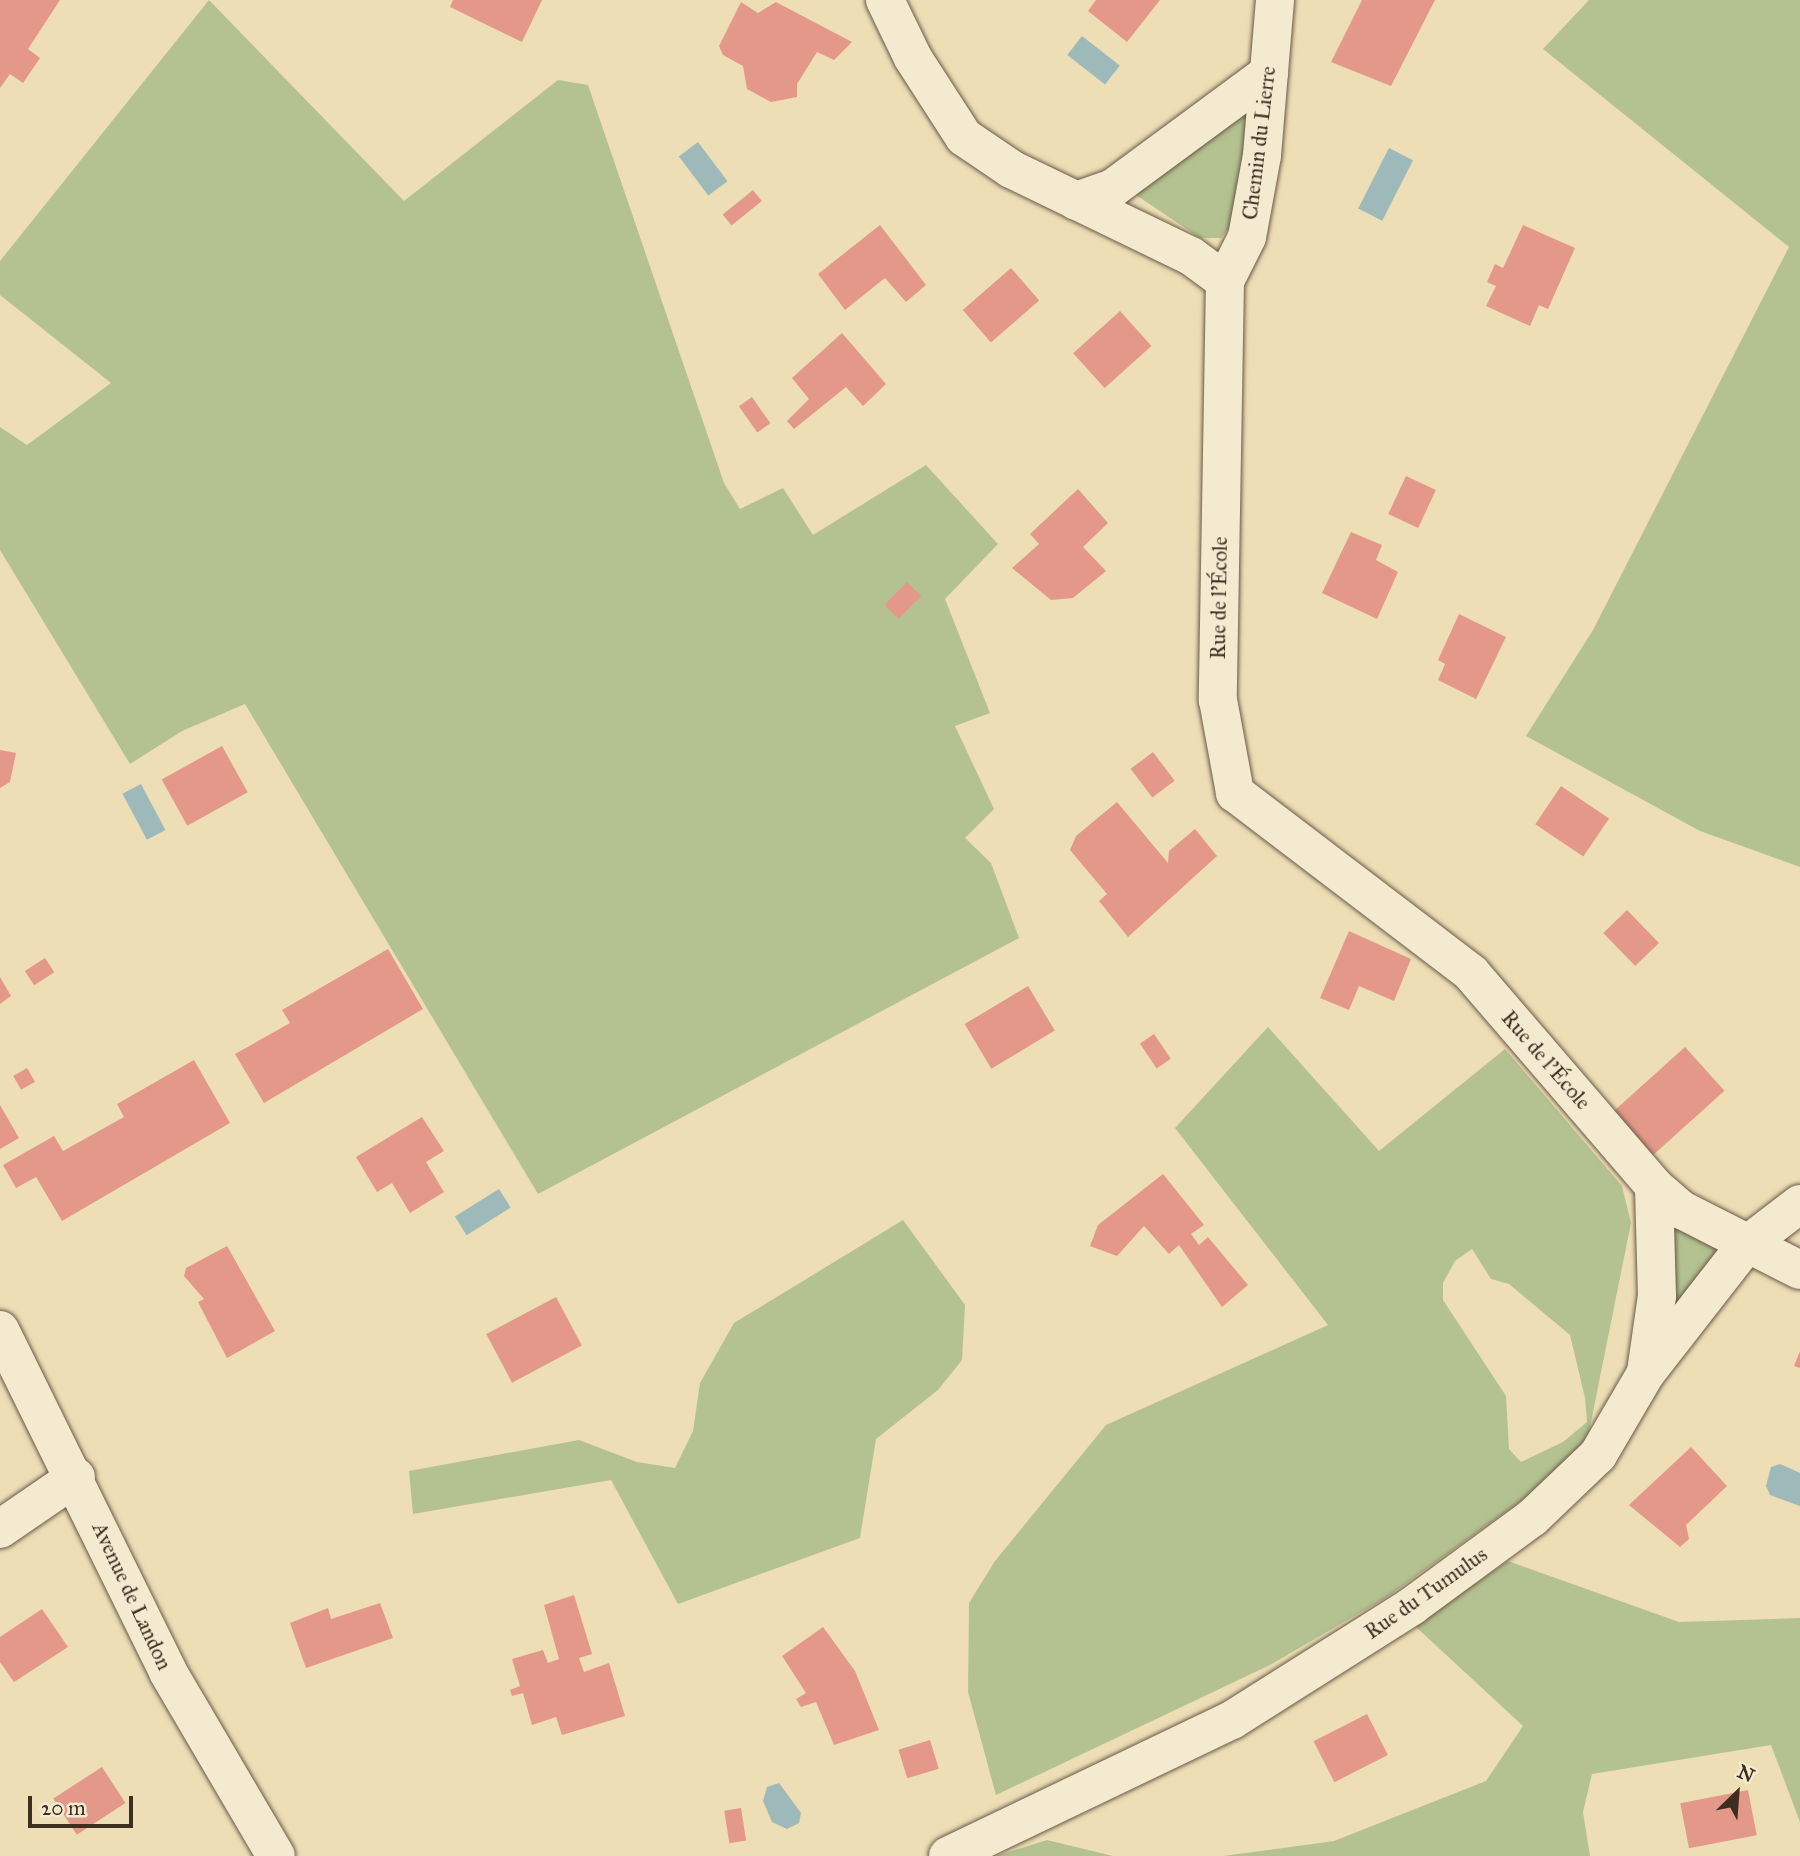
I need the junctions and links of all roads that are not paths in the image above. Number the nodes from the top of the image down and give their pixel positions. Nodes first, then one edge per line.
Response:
1 (885, 0) edge
2 (1275, 0) edge
3 (1269, 73) junction
4 (1076, 201) junction
5 (1225, 281) junction
6 (1654, 1186) junction
7 (1800, 1204) edge
8 (1745, 1246) junction
9 (1800, 1270) edge
10 (0, 1331) edge
11 (1646, 1373) junction
12 (76, 1477) junction
13 (0, 1528) edge
14 (276, 1856) edge
15 (948, 1856) edge

1 - 4 street
2 - 3 street, Chemin du Lierre
3 - 4 street
3 - 5 street, Chemin du Lierre
4 - 5 street
5 - 6 street, Rue de l'École
6 - 8 street, Rue de l'École
6 - 11 street
7 - 8 street, Rue du Tumulus
8 - 9 street, Rue de l'École
8 - 11 street, Rue du Tumulus
10 - 12 street, Avenue de Landon
11 - 15 street, Rue du Tumulus
12 - 13 street
12 - 14 street, Avenue de Landon

